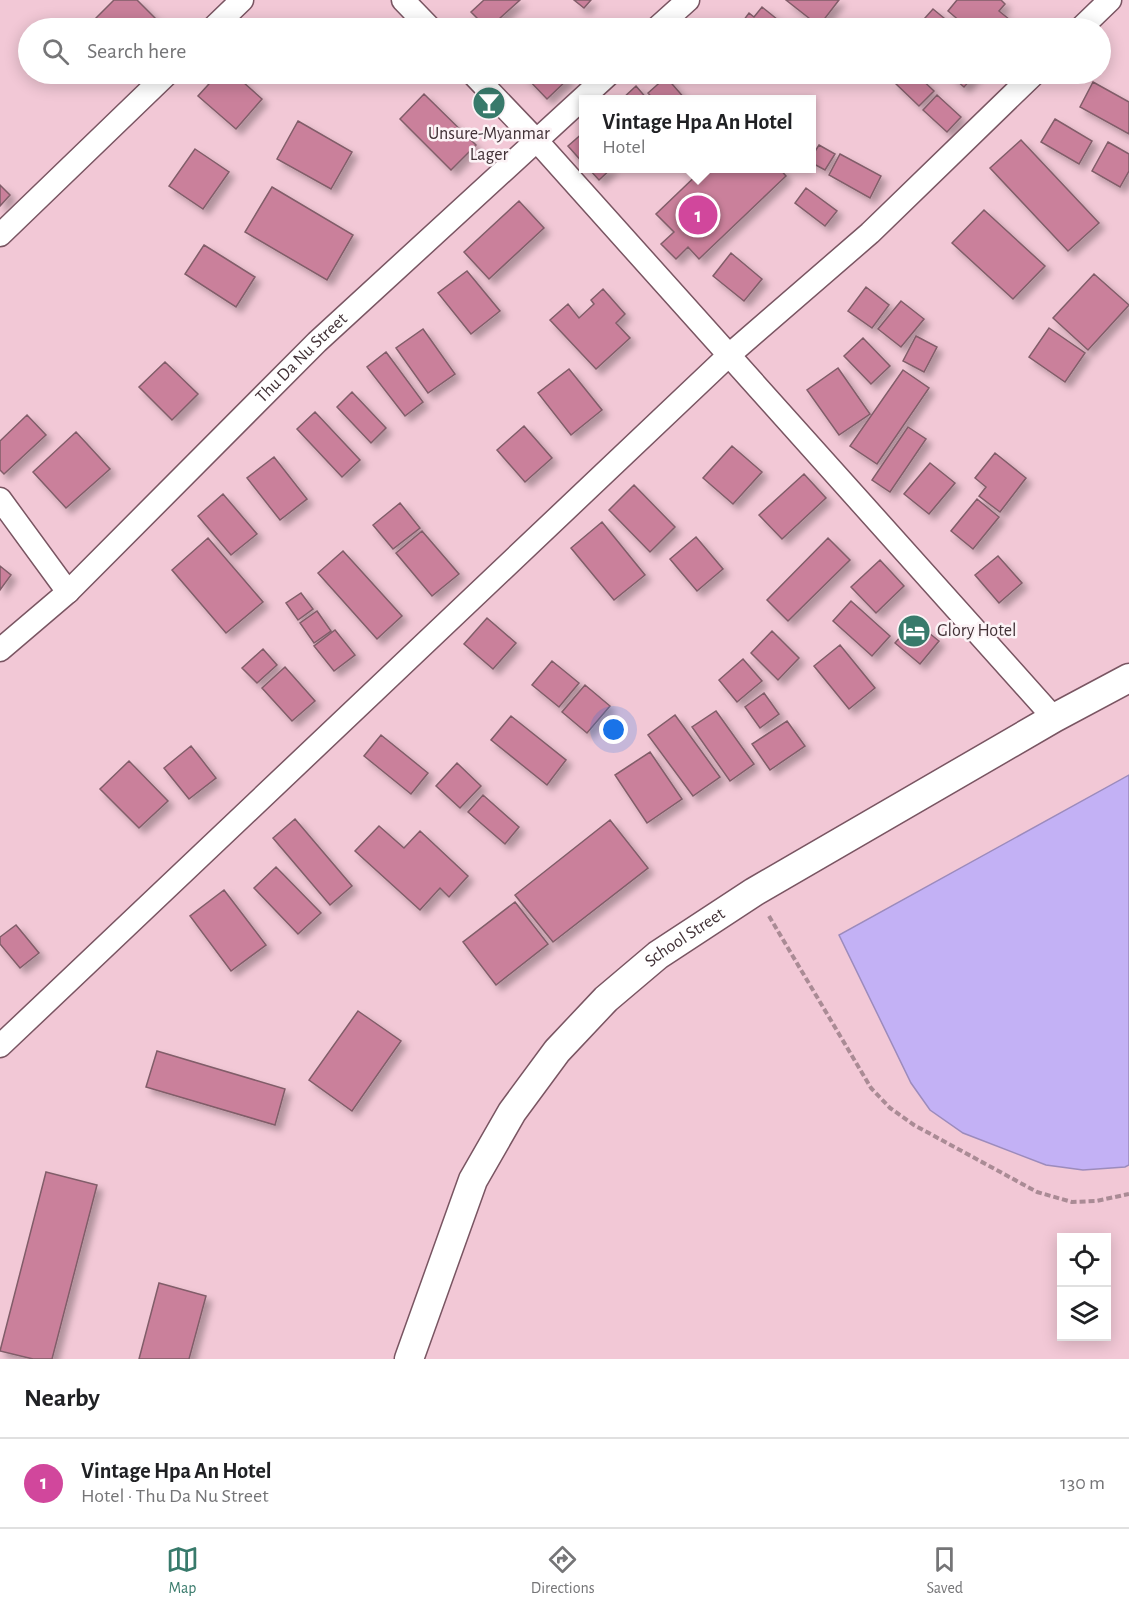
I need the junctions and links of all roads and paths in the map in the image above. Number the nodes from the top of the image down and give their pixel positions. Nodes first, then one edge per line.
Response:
1 (243, 0) edge
2 (403, 0) edge
3 (688, 0) edge
4 (1110, 0) edge
5 (224, 18) edge
6 (420, 18) edge
7 (668, 18) edge
8 (1091, 18) edge
9 (157, 84) edge
10 (483, 84) edge
11 (598, 84) edge
12 (1024, 84) edge
13 (586, 95) edge
14 (579, 102) edge
15 (537, 141) junction
16 (0, 235) edge
17 (728, 356) junction
18 (0, 499) edge
19 (68, 592) junction
20 (0, 650) edge
21 (1129, 678) edge
22 (1054, 718) junction
23 (754, 892) junction
24 (0, 1046) edge
25 (1129, 1194) edge
26 (409, 1359) edge

1 - 5 street
2 - 6 street
3 - 7 street
4 - 8 street
9 - 16 street
10 - 15 street
11 - 13 street, Thu Da Nu Street
12 - 17 street
14 - 15 street, Thu Da Nu Street
15 - 17 street
15 - 19 street, Thu Da Nu Street
17 - 22 street
17 - 24 street
18 - 19 street
19 - 20 street, Thu Da Nu Street
21 - 22 street, School Street
22 - 23 street, School Street
23 - 25 path
23 - 26 street, School Street

